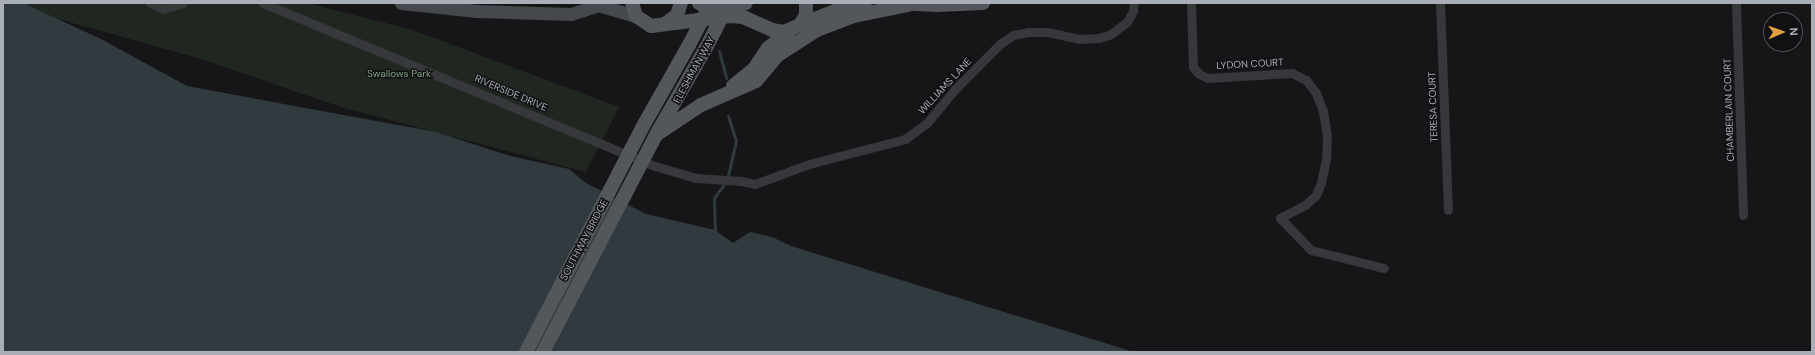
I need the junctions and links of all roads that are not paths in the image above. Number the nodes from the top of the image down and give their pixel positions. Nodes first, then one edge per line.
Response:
1 (150, 3) edge
2 (183, 3) edge
3 (263, 3) edge
4 (401, 3) edge
5 (681, 3) edge
6 (699, 3) edge
7 (710, 3) edge
8 (729, 3) edge
9 (746, 3) edge
10 (806, 3) edge
11 (983, 3) edge
12 (1134, 3) edge
13 (1191, 3) edge
14 (1440, 3) edge
15 (1736, 3) edge
16 (603, 4) edge
17 (902, 4) edge
18 (573, 8) edge
19 (634, 10) edge
20 (878, 11) junction
21 (663, 25) junction
22 (795, 28) junction
23 (724, 94) junction
24 (642, 128) joint
25 (656, 135) junction
26 (755, 184) joint
27 (1448, 210) dead end
28 (1743, 215) dead end
29 (1384, 268) dead end
30 (526, 352) edge
31 (543, 352) edge

1 - 2 street
3 - 26 street, RIVERSIDE DRIVE
4 - 18 main road
5 - 21 main road
6 - 9 main road
7 - 24 main road, FLESHMAN WAY, bridge
8 - 25 main road, FLESHMAN WAY, bridge
10 - 22 main road
11 - 17 main road
12 - 26 street, WILLIAMS LANE
13 - 29 street, LYDON COURT
14 - 27 street, TERESA COURT
15 - 28 street, CHAMBERLAIN COURT
16 - 18 main road
16 - 19 main road
17 - 20 main road
19 - 21 main road
20 - 22 main road
20 - 23 main road
21 - 22 main road
22 - 23 main road
23 - 25 main road
24 - 30 main road, SOUTHWAY BRIDGE, bridge
25 - 31 main road, SOUTHWAY BRIDGE, bridge

